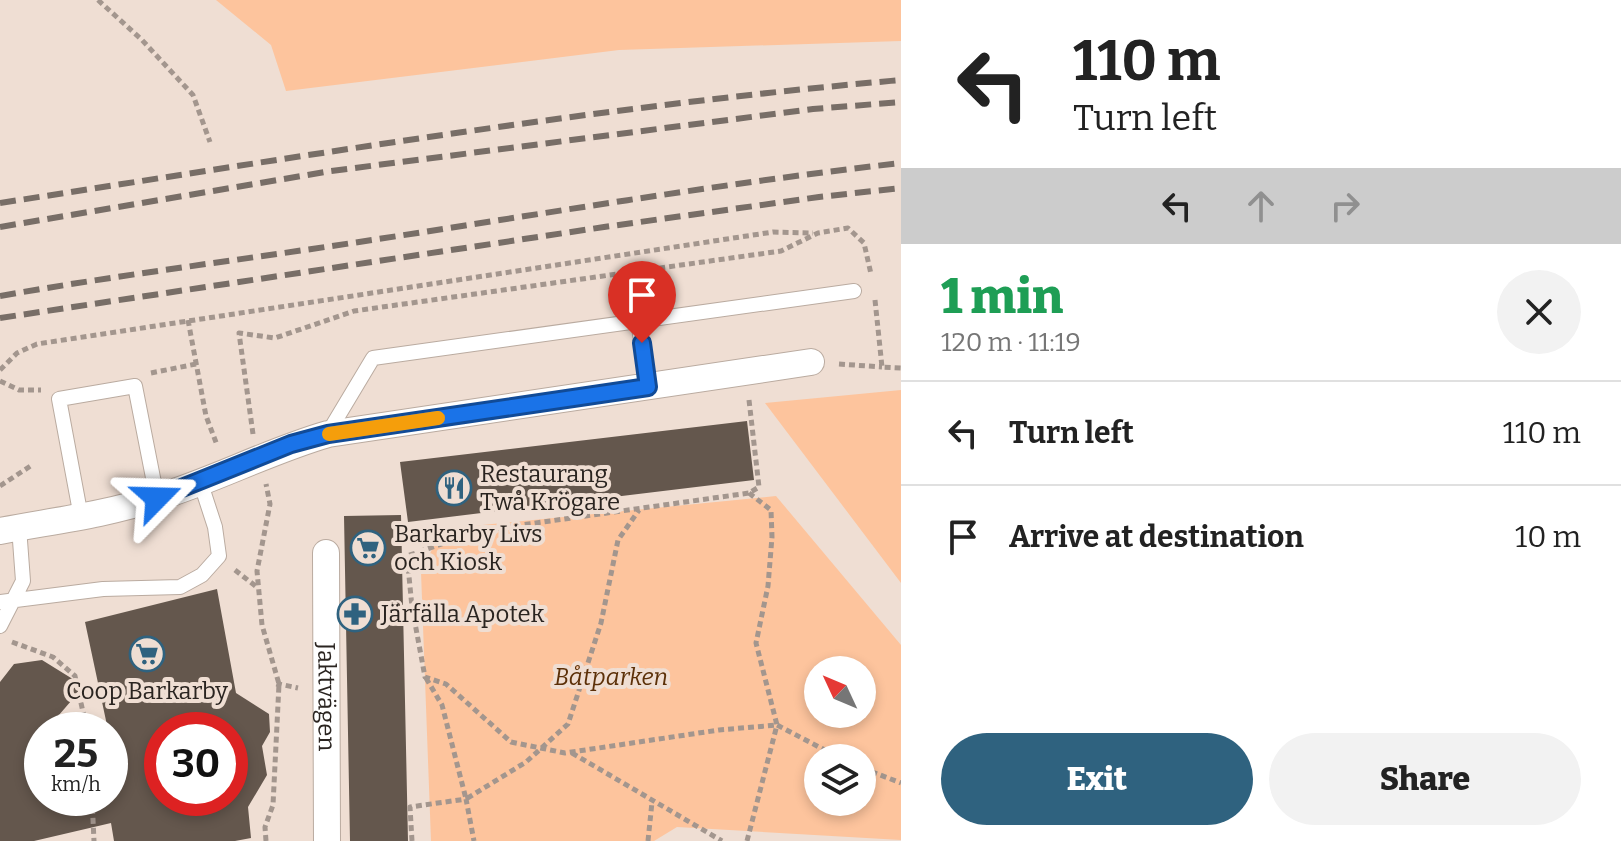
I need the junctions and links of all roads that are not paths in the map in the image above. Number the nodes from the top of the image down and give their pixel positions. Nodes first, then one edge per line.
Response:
1 (854, 291) dead end
2 (638, 321) junction
3 (811, 362) road end
4 (648, 387) junction
5 (328, 434) junction
6 (200, 481) junction
7 (157, 498) junction
8 (81, 517) junction
9 (10, 529) edge
10 (326, 553) dead end
11 (6, 601) edge
12 (0, 626) edge
13 (327, 841) edge

1 - 2 lane
2 - 4 lane
2 - 5 lane
3 - 4 street
4 - 5 street
5 - 6 street
6 - 7 street
6 - 11 lane
7 - 8 street
7 - 8 lane
8 - 9 street
9 - 11 lane
10 - 13 street, Jaktvägen
11 - 12 lane

